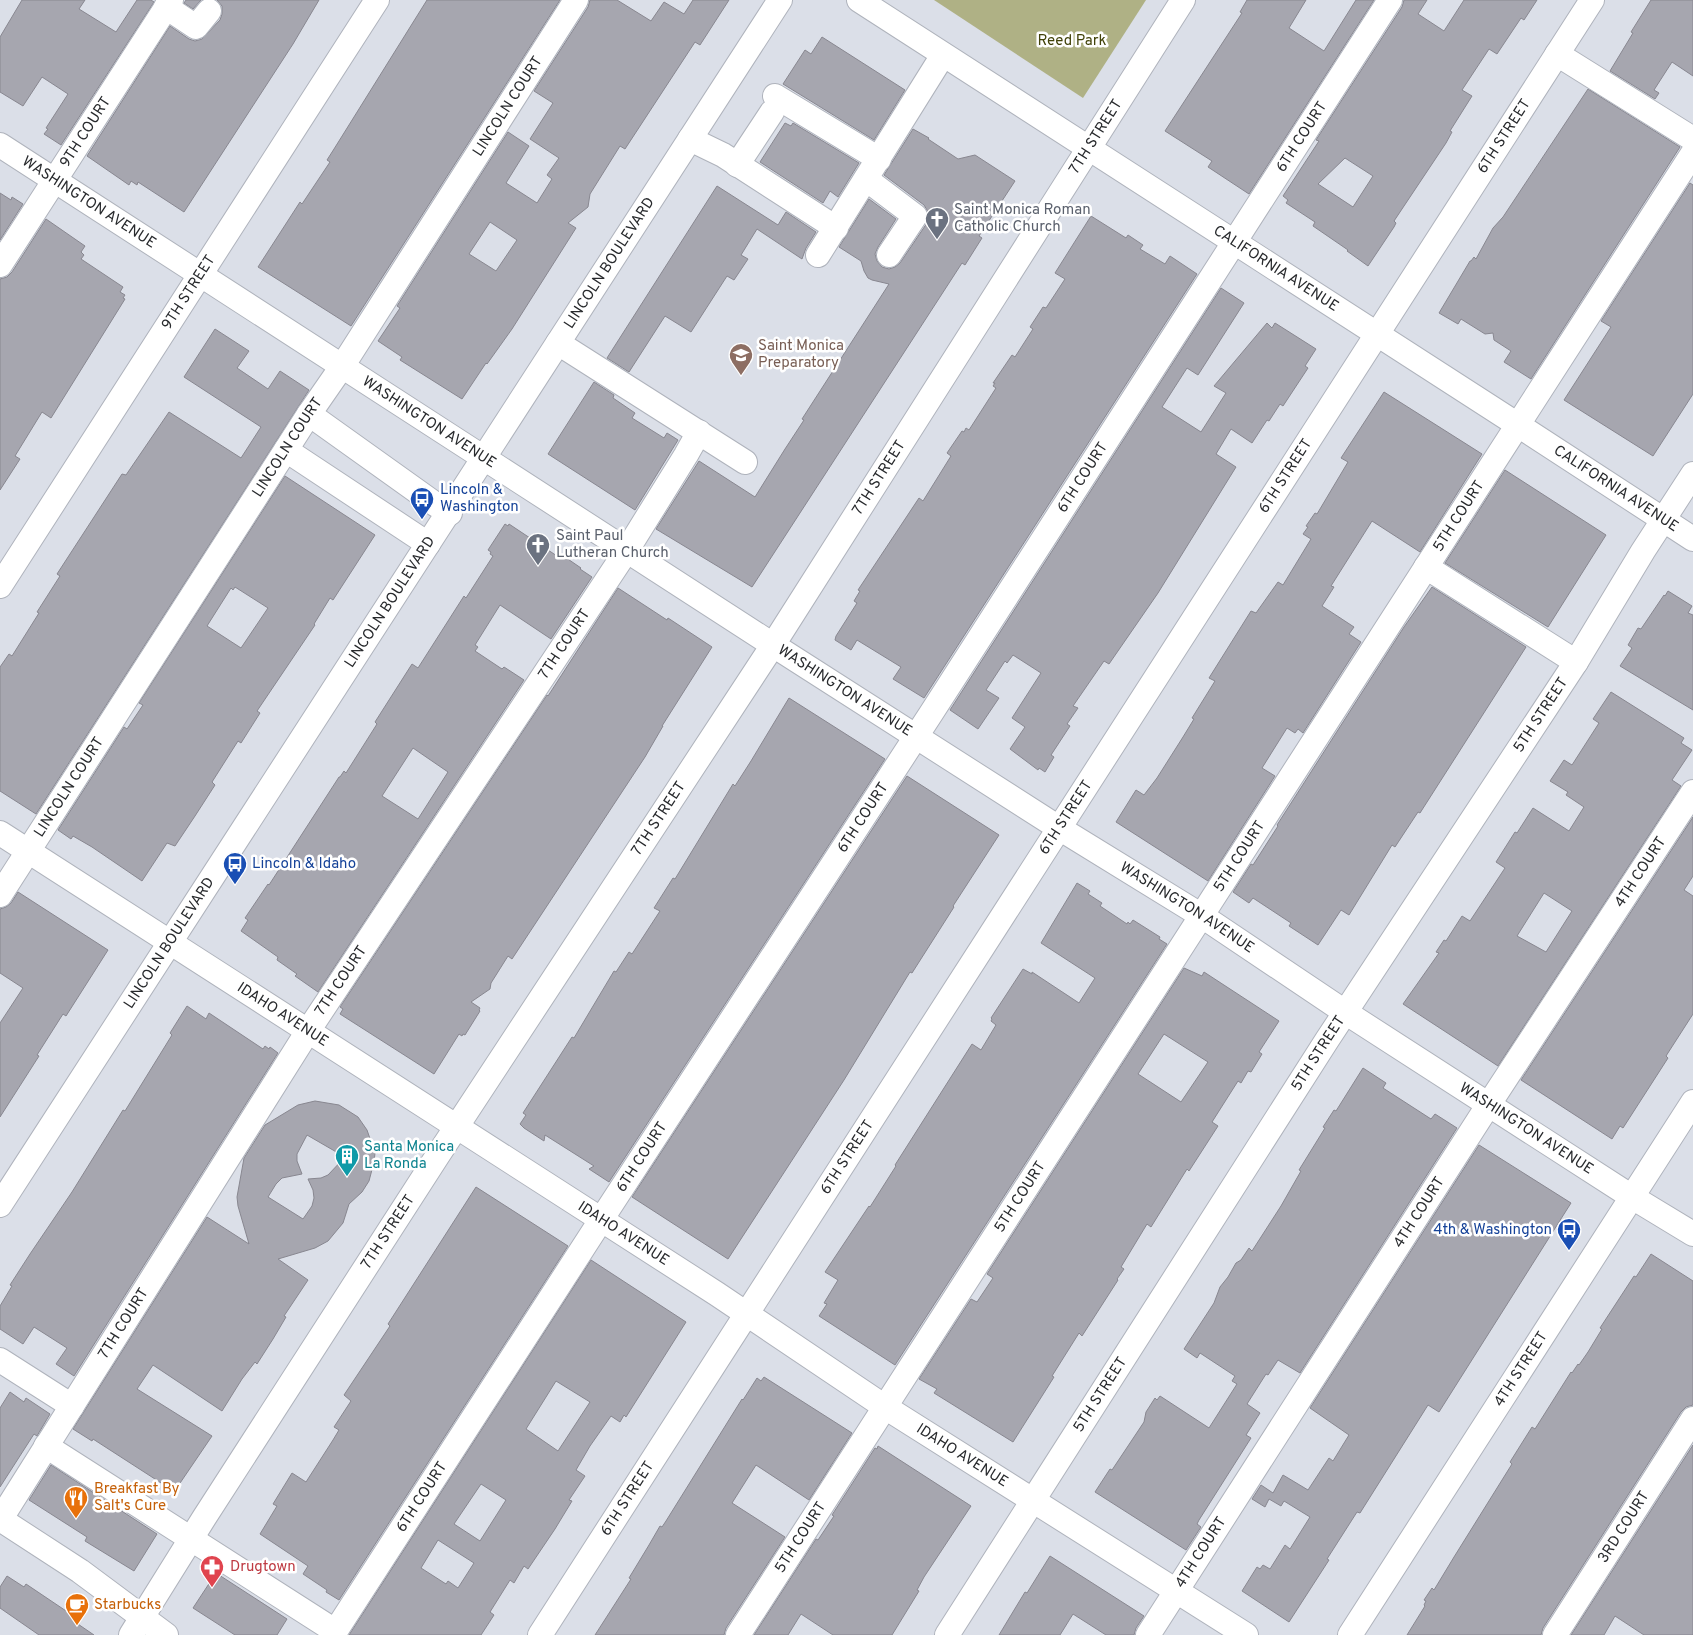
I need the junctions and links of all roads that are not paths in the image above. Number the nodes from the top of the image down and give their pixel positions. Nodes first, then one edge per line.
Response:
1 (377, 0) edge
2 (576, 0) edge
3 (780, 0) edge
4 (859, 0) edge
5 (1183, 0) edge
6 (1390, 0) edge
7 (1592, 0) edge
8 (168, 3) edge
9 (209, 11) dead end
10 (944, 54) junction
11 (1557, 54) junction
12 (690, 139) junction
13 (1693, 139) edge
14 (0, 145) edge
15 (1088, 148) junction
16 (1693, 153) edge
17 (879, 159) junction
18 (738, 165) junction
19 (866, 179) junction
20 (54, 181) junction
21 (836, 228) junction
22 (1233, 241) junction
23 (818, 255) dead end
24 (890, 255) dead end
25 (0, 266) edge
26 (200, 276) junction
27 (1377, 334) junction
28 (558, 344) junction
29 (343, 365) junction
30 (309, 414) junction
31 (1518, 425) junction
32 (700, 432) junction
33 (286, 450) junction
34 (484, 459) junction
35 (745, 462) dead end
36 (1693, 474) edge
37 (450, 513) junction
38 (1662, 520) junction
39 (1693, 539) edge
40 (428, 544) junction
41 (626, 550) junction
42 (1426, 567) junction
43 (3, 577) edge
44 (772, 645) junction
45 (1576, 662) junction
46 (916, 736) junction
47 (1693, 792) edge
48 (1059, 828) junction
49 (0, 833) edge
50 (28, 851) junction
51 (0, 894) edge
52 (1202, 916) junction
53 (170, 942) junction
54 (1345, 1012) junction
55 (308, 1031) junction
56 (1693, 1102) edge
57 (1489, 1104) junction
58 (456, 1127) junction
59 (1632, 1196) junction
60 (0, 1205) edge
61 (601, 1220) junction
62 (1693, 1234) edge
63 (746, 1314) junction
64 (0, 1360) edge
65 (72, 1406) junction
66 (885, 1406) junction
67 (1693, 1419) edge
68 (46, 1446) junction
69 (1034, 1501) junction
70 (0, 1520) edge
71 (192, 1538) junction
72 (1177, 1590) junction
73 (136, 1626) edge
74 (334, 1633) edge
75 (166, 1635) edge
76 (540, 1635) edge
77 (738, 1635) edge
78 (947, 1635) edge
79 (1148, 1635) edge
80 (1246, 1635) edge
81 (1350, 1635) edge
82 (1555, 1635) edge

1 - 26 street, 9TH STREET
2 - 29 street, LINCOLN COURT
3 - 12 street, LINCOLN BOULEVARD
4 - 10 street, CALIFORNIA AVENUE
5 - 15 street, 7TH STREET
6 - 22 street, 6TH COURT
7 - 11 street, 6TH STREET
8 - 9 street
8 - 20 street, 9TH COURT
10 - 15 street, CALIFORNIA AVENUE
10 - 17 street
11 - 13 street
11 - 27 street, 6TH STREET
12 - 18 street
12 - 28 street, LINCOLN BOULEVARD
14 - 20 street, WASHINGTON AVENUE
15 - 22 street, CALIFORNIA AVENUE
15 - 44 street, 7TH STREET
16 - 31 street, 5TH COURT
17 - 18 street
17 - 19 street
18 - 21 street
19 - 21 street
19 - 24 street
20 - 25 street, 9TH COURT
20 - 26 street, WASHINGTON AVENUE
21 - 23 street
22 - 27 street, CALIFORNIA AVENUE
22 - 46 street, 6TH COURT
26 - 29 street, WASHINGTON AVENUE
26 - 43 street, 9TH STREET
27 - 31 street, CALIFORNIA AVENUE
27 - 48 street, 6TH STREET
28 - 32 street
28 - 34 street, LINCOLN BOULEVARD
29 - 30 street, LINCOLN COURT
29 - 34 street, WASHINGTON AVENUE
30 - 33 street, LINCOLN COURT
30 - 37 street
31 - 38 street, CALIFORNIA AVENUE
31 - 42 street, 5TH COURT
32 - 35 street
32 - 41 street, 7TH COURT
33 - 40 street
33 - 50 street, LINCOLN COURT
34 - 37 street, LINCOLN BOULEVARD
34 - 41 street, WASHINGTON AVENUE
36 - 38 street, 5TH STREET
37 - 40 street, LINCOLN BOULEVARD
38 - 39 street, CALIFORNIA AVENUE
38 - 45 street, 5TH STREET
40 - 53 street, LINCOLN BOULEVARD
41 - 44 street, WASHINGTON AVENUE
41 - 55 street, 7TH COURT
42 - 45 street
42 - 52 street, 5TH COURT
44 - 46 street, WASHINGTON AVENUE
44 - 58 street, 7TH STREET
45 - 54 street, 5TH STREET
46 - 48 street, WASHINGTON AVENUE
46 - 61 street, 6TH COURT
47 - 57 street, 4TH COURT
48 - 52 street, WASHINGTON AVENUE
48 - 63 street, 6TH STREET
49 - 50 street, IDAHO AVENUE
50 - 51 street, LINCOLN COURT
50 - 53 street, IDAHO AVENUE
52 - 54 street, WASHINGTON AVENUE
52 - 66 street, 5TH COURT
53 - 55 street, IDAHO AVENUE
53 - 60 street, LINCOLN BOULEVARD
54 - 57 street, WASHINGTON AVENUE
54 - 69 street, 5TH STREET
55 - 58 street, IDAHO AVENUE
55 - 65 street, 7TH COURT
56 - 59 street, 4TH STREET
57 - 59 street, WASHINGTON AVENUE
57 - 72 street, 4TH COURT
58 - 61 street, IDAHO AVENUE
58 - 71 street, 7TH STREET
59 - 62 street, WASHINGTON AVENUE
59 - 81 street, 4TH STREET
61 - 63 street, IDAHO AVENUE
61 - 74 street, 6TH COURT
63 - 66 street, IDAHO AVENUE
63 - 76 street, 6TH STREET
64 - 65 street
65 - 68 street, 7TH COURT
66 - 69 street, IDAHO AVENUE
66 - 77 street, 5TH COURT
67 - 82 street, 3RD COURT
68 - 70 street, 7TH COURT
68 - 71 street
69 - 72 street, IDAHO AVENUE
69 - 78 street, 5TH STREET
70 - 73 street
71 - 73 street, 7TH STREET
71 - 74 street
72 - 79 street, 4TH COURT
72 - 80 street, IDAHO AVENUE
73 - 75 street

